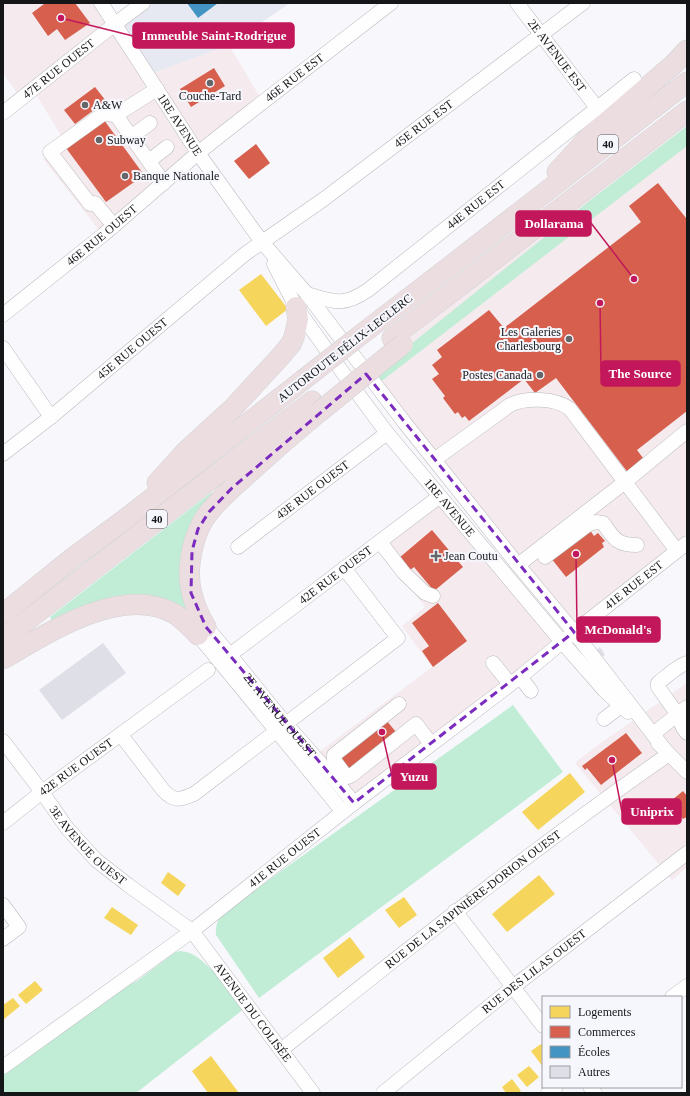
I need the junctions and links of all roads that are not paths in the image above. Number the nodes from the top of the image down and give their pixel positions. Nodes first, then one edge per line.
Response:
1 (101, 3) edge
2 (143, 3) edge
3 (391, 3) edge
4 (517, 3) edge
5 (583, 3) edge
6 (115, 24) junction
7 (541, 35) junction
8 (687, 50) edge
9 (634, 80) dead end
10 (687, 82) edge
11 (157, 89) junction
12 (597, 108) junction
13 (687, 111) edge
14 (3, 113) edge
15 (116, 115) junction
16 (150, 123) dead end
17 (132, 137) junction
18 (167, 147) dead end
19 (198, 153) junction
20 (149, 161) junction
21 (164, 183) junction
22 (528, 206) junction
23 (92, 213) dead end
24 (110, 229) junction
25 (262, 242) junction
26 (302, 300) junction
27 (3, 315) edge
28 (3, 348) edge
29 (315, 407) junction
30 (51, 417) junction
31 (687, 431) edge
32 (387, 432) junction
33 (3, 454) edge
34 (434, 460) junction
35 (625, 482) junction
36 (440, 496) junction
37 (128, 517) junction
38 (380, 542) junction
39 (635, 545) dead end
40 (238, 547) dead end
41 (682, 547) edge
42 (545, 557) dead end
43 (518, 565) junction
44 (344, 568) junction
45 (433, 596) dead end
46 (3, 614) edge
47 (202, 631) junction
48 (574, 632) junction
49 (3, 639) edge
50 (562, 642) junction
51 (231, 654) junction
52 (3, 659) edge
53 (493, 663) dead end
54 (687, 663) edge
55 (208, 670) dead end
56 (687, 672) edge
57 (515, 680) junction
58 (531, 691) dead end
59 (661, 691) junction
60 (399, 704) dead end
61 (622, 706) junction
62 (684, 710) edge
63 (604, 719) dead end
64 (282, 727) junction
65 (687, 733) edge
66 (653, 734) junction
67 (121, 735) junction
68 (3, 742) edge
69 (431, 744) junction
70 (666, 752) junction
71 (687, 772) edge
72 (42, 792) junction
73 (349, 807) junction
74 (3, 823) edge
75 (687, 853) edge
76 (3, 905) edge
77 (455, 911) junction
78 (192, 931) junction
79 (3, 939) edge
80 (687, 986) edge
81 (513, 987) junction
82 (673, 996) edge
83 (542, 1025) edge
84 (281, 1050) junction
85 (3, 1068) edge
86 (313, 1093) edge
87 (383, 1093) edge

1 - 6 street, 1RE AVENUE
2 - 6 street, 47E RUE OUEST
3 - 19 street, 46E RUE EST
4 - 7 street, 2E AVENUE EST
5 - 7 street, 45E RUE EST
6 - 11 street, 1RE AVENUE
6 - 14 street, 47E RUE OUEST
7 - 12 street, 2E AVENUE EST
7 - 25 street, 45E RUE EST
8 - 22 highway
9 - 12 street, 44E RUE EST
10 - 22 highway, AUTOROUTE FÉLIX-LECLERC / 40
11 - 15 street
11 - 19 street, 1RE AVENUE
12 - 26 street, 44E RUE EST
13 - 29 highway, AUTOROUTE FÉLIX-LECLERC / 40
15 - 17 street
15 - 24 street
16 - 17 street
17 - 20 street
18 - 20 street
19 - 21 street, 46E RUE OUEST
19 - 25 street, 1RE AVENUE
20 - 21 street
21 - 24 street, 46E RUE OUEST
22 - 37 highway, AUTOROUTE FÉLIX-LECLERC / 40, bridge
23 - 24 street
24 - 27 street, 46E RUE OUEST
25 - 26 street, 1RE AVENUE
25 - 30 street, 45E RUE OUEST
26 - 32 street, 1RE AVENUE
26 - 34 street, 1RE AVENUE
26 - 37 highway
28 - 30 street
29 - 47 highway
29 - 49 highway, AUTOROUTE FÉLIX-LECLERC / 40
30 - 33 street, 45E RUE OUEST
31 - 35 street
32 - 36 street, 1RE AVENUE
32 - 40 street, 43E RUE OUEST
34 - 35 street
34 - 43 street, 1RE AVENUE
35 - 41 street
35 - 43 street
36 - 38 street, 42E RUE OUEST
36 - 50 street, 1RE AVENUE
37 - 46 highway, AUTOROUTE FÉLIX-LECLERC / 40
38 - 44 street, 42E RUE OUEST
38 - 45 street
39 - 42 street
41 - 48 street, 41E RUE EST
43 - 48 street, 1RE AVENUE
44 - 51 street, 42E RUE OUEST
44 - 64 street
47 - 51 street, 2E AVENUE OUEST
47 - 52 highway
47 - 64 street, 2E AVENUE OUEST
48 - 50 street, 41E RUE EST
48 - 66 street, 1RE AVENUE
50 - 57 street, 41E RUE OUEST
50 - 61 street, 1RE AVENUE
51 - 64 street, 2E AVENUE OUEST
53 - 57 street
54 - 59 street
55 - 67 street, 42E RUE OUEST
56 - 59 street
57 - 58 street
57 - 69 street, 41E RUE OUEST
59 - 62 street
60 - 69 street
61 - 63 street
61 - 70 street, 1RE AVENUE
62 - 65 street
62 - 66 street
64 - 67 street
64 - 73 street, 2E AVENUE OUEST
66 - 70 street, 1RE AVENUE
67 - 72 street, 42E RUE OUEST
68 - 72 street, 3E AVENUE OUEST
69 - 73 street, 41E RUE OUEST
70 - 71 street, 1RE AVENUE
70 - 77 street, RUE DE LA SAPINIÈRE-DORION OUEST
72 - 74 street, 42E RUE OUEST
72 - 78 street, 3E AVENUE OUEST
73 - 78 street, 41E RUE OUEST
75 - 81 street, RUE DES LILAS OUEST
76 - 79 street
77 - 81 street
77 - 84 street, RUE DE LA SAPINIÈRE-DORION OUEST
78 - 84 street, AVENUE DU COLISÉE
78 - 85 street, 41E RUE OUEST
80 - 82 street
81 - 83 street
81 - 87 street, RUE DES LILAS OUEST
84 - 86 street, AVENUE DU COLISÉE

